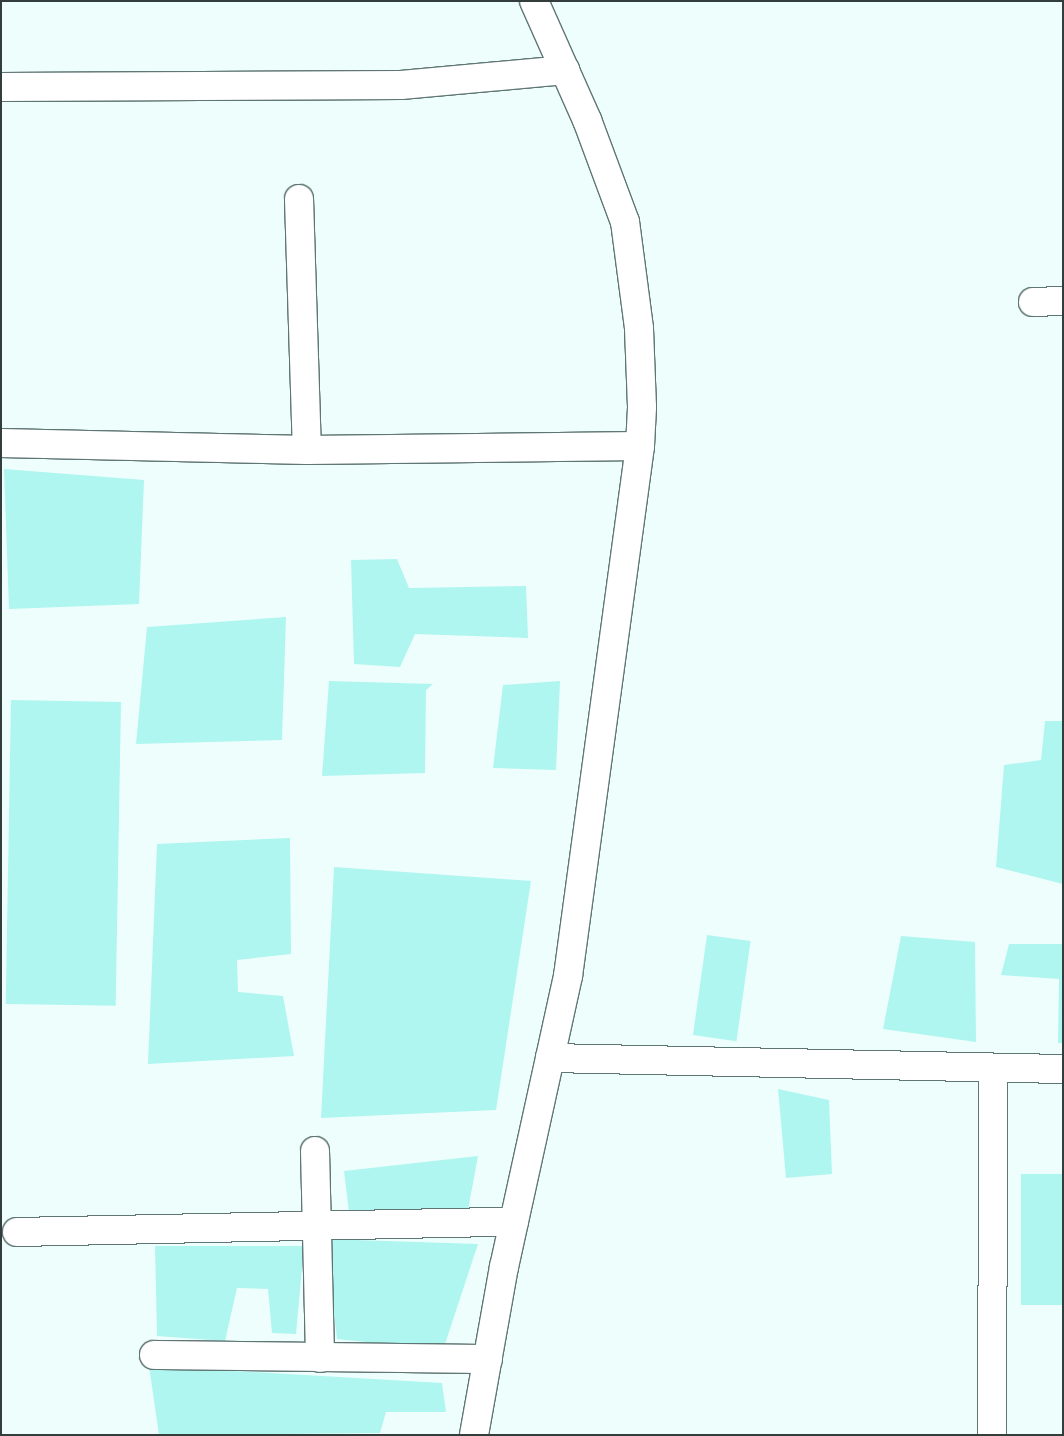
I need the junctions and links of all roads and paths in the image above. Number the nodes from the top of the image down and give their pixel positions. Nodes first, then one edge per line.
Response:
1 (534, 1) edge
2 (565, 70) junction
3 (1, 87) edge
4 (299, 199) dead end
5 (1063, 301) edge
6 (1033, 302) dead end
7 (1, 443) edge
8 (640, 446) junction
9 (307, 450) junction
10 (550, 1058) junction
11 (993, 1068) junction
12 (1063, 1069) edge
13 (315, 1151) dead end
14 (514, 1222) junction
15 (317, 1226) junction
16 (17, 1232) dead end
17 (154, 1355) dead end
18 (320, 1358) junction
19 (488, 1358) junction
20 (474, 1435) edge
21 (992, 1435) edge

1 - 2 street
2 - 3 street
2 - 8 street
4 - 9 street
5 - 6 street
7 - 9 street
8 - 9 street
8 - 10 street
10 - 11 street
10 - 14 street
11 - 12 street
11 - 21 street
13 - 15 street
14 - 15 street
14 - 19 street
15 - 16 street
15 - 18 street
17 - 18 street
18 - 19 street
19 - 20 street

